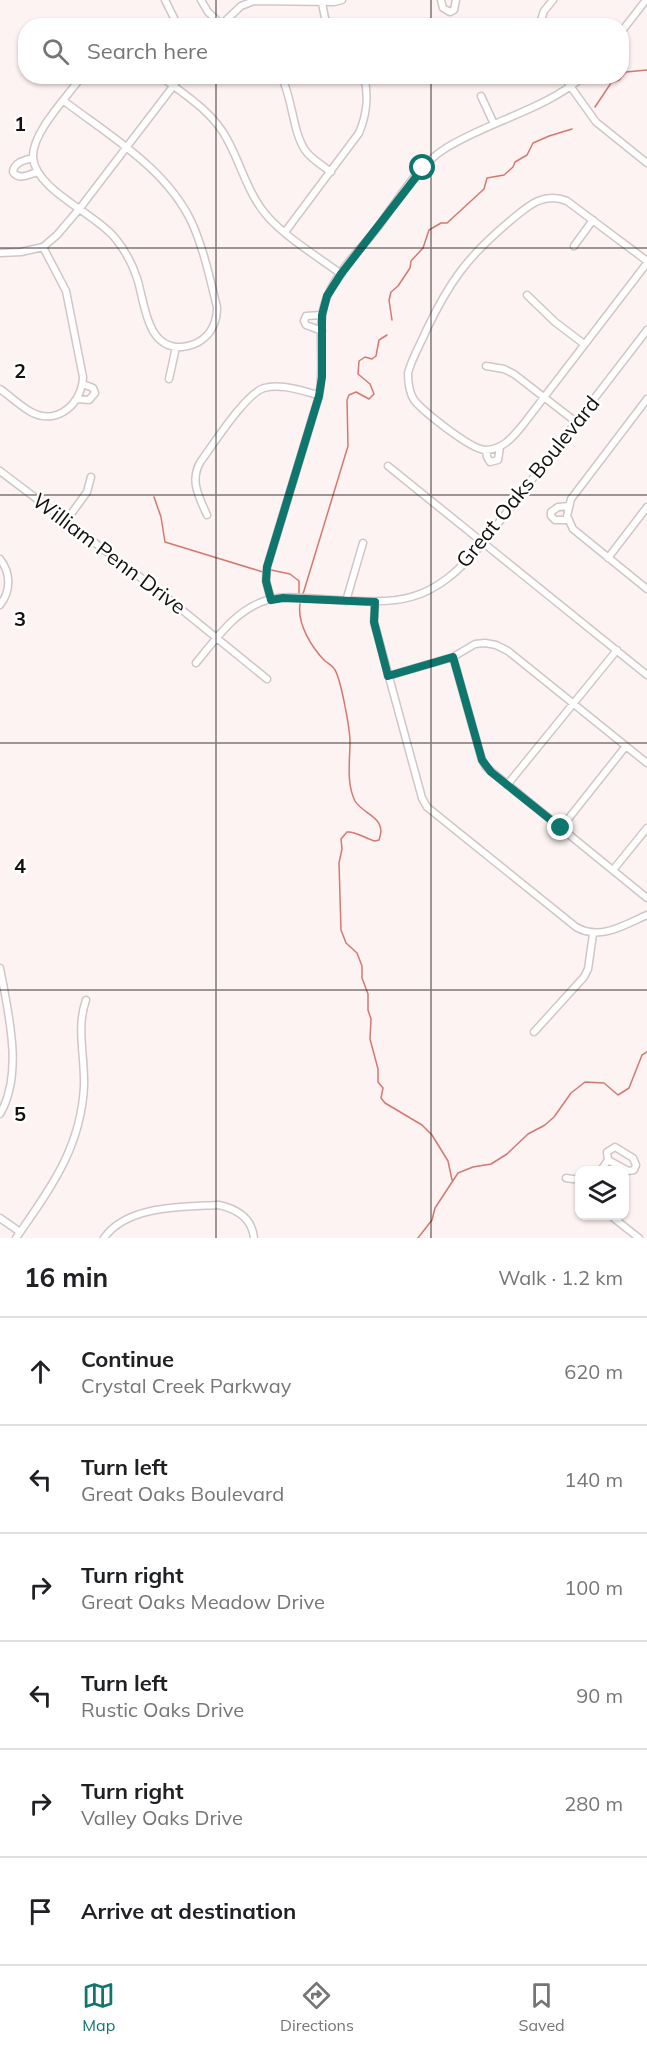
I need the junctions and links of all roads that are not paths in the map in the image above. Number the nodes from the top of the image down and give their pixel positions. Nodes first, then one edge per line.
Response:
1 (165, 0) edge
2 (201, 0) edge
3 (342, 0) edge
4 (441, 0) edge
5 (456, 0) edge
6 (552, 0) edge
7 (646, 0) edge
8 (322, 3) junction
9 (174, 18) edge
10 (214, 18) edge
11 (228, 18) edge
12 (325, 18) edge
13 (542, 18) edge
14 (629, 21) edge
15 (76, 84) edge
16 (169, 84) edge
17 (175, 84) edge
18 (285, 84) edge
19 (365, 84) edge
20 (569, 84) edge
21 (575, 84) edge
22 (173, 87) junction
23 (571, 87) junction
24 (481, 96) dead end
25 (64, 100) junction
26 (494, 124) junction
27 (126, 148) junction
28 (33, 158) junction
29 (647, 163) edge
30 (38, 172) junction
31 (331, 172) junction
32 (80, 208) junction
33 (593, 220) junction
34 (285, 232) junction
35 (574, 246) dead end
36 (43, 247) junction
37 (0, 253) edge
38 (647, 262) edge
39 (341, 274) junction
40 (527, 296) dead end
41 (322, 315) junction
42 (647, 330) edge
43 (322, 332) junction
44 (584, 344) junction
45 (176, 347) junction
46 (486, 366) dead end
47 (169, 379) dead end
48 (83, 384) junction
49 (0, 388) edge
50 (319, 395) junction
51 (544, 397) junction
52 (78, 399) junction
53 (647, 399) edge
54 (576, 422) junction
55 (500, 447) junction
56 (486, 450) junction
57 (388, 466) dead end
58 (0, 471) edge
59 (92, 477) dead end
60 (569, 506) junction
61 (647, 507) edge
62 (207, 515) dead end
63 (568, 520) junction
64 (66, 521) junction
65 (363, 543) dead end
66 (483, 543) junction
67 (608, 558) junction
68 (0, 559) edge
69 (647, 590) edge
70 (271, 600) junction
71 (346, 601) junction
72 (375, 602) junction
73 (0, 605) edge
74 (217, 638) junction
75 (617, 650) junction
76 (453, 657) junction
77 (196, 663) dead end
78 (647, 675) edge
79 (388, 676) junction
80 (267, 679) dead end
81 (573, 703) junction
82 (627, 746) junction
83 (647, 763) edge
84 (507, 785) junction
85 (561, 828) junction
86 (647, 828) edge
87 (613, 870) junction
88 (647, 898) edge
89 (647, 915) edge
90 (593, 934) junction
91 (0, 968) edge
92 (86, 1000) dead end
93 (534, 1032) dead end
94 (0, 1114) edge
95 (608, 1160) junction
96 (604, 1166) edge
97 (566, 1178) dead end
98 (575, 1179) edge
99 (0, 1218) edge
100 (617, 1220) edge
101 (18, 1235) edge
102 (104, 1238) edge
103 (254, 1238) edge
104 (639, 1238) edge

1 - 9 street
2 - 10 street
3 - 8 street
4 - 5 street
6 - 13 street
7 - 14 street
8 - 11 street
8 - 12 street
15 - 25 street
16 - 22 street
17 - 22 street
18 - 31 street
19 - 31 street
20 - 23 street
21 - 23 street
22 - 27 street
22 - 34 street
23 - 26 street
23 - 29 street
24 - 26 street
25 - 27 street
25 - 28 street
26 - 39 street
27 - 32 street
27 - 45 street
28 - 30 street
28 - 30 street
30 - 32 street
31 - 34 street
32 - 36 street
32 - 45 street
33 - 35 street
33 - 38 street
33 - 56 street
34 - 39 street
36 - 37 street
36 - 48 street
38 - 44 street
39 - 41 street
40 - 44 street
41 - 43 street
41 - 43 street
42 - 54 street, Great Oaks Boulevard
43 - 50 street
44 - 51 street
45 - 47 street
46 - 51 street
48 - 52 street
48 - 52 street
49 - 52 street
50 - 62 street
50 - 70 street
51 - 54 street
51 - 55 street
53 - 60 street
54 - 66 street, Great Oaks Boulevard
55 - 56 street
55 - 56 street
57 - 66 street
58 - 64 street, William Penn Drive
59 - 64 street
60 - 63 street
60 - 63 street
61 - 67 street
63 - 67 street
64 - 74 street, William Penn Drive
65 - 71 street
66 - 72 street, Great Oaks Boulevard
66 - 75 street
67 - 69 street
68 - 73 street
70 - 71 street, Great Oaks Boulevard
70 - 74 street, Great Oaks Boulevard
71 - 72 street, Great Oaks Boulevard
72 - 79 street
74 - 77 street, Great Oaks Boulevard
74 - 80 street, William Penn Drive
75 - 78 street
75 - 81 street
76 - 79 street
76 - 81 street
76 - 84 street
79 - 90 street
81 - 82 street
81 - 84 street
82 - 83 street
82 - 85 street
84 - 85 street
85 - 87 street
86 - 87 street
87 - 88 street
89 - 90 street
90 - 93 street
91 - 94 street
92 - 101 street
95 - 95 street
95 - 96 street
97 - 98 street
99 - 101 street
100 - 104 street
102 - 103 street

